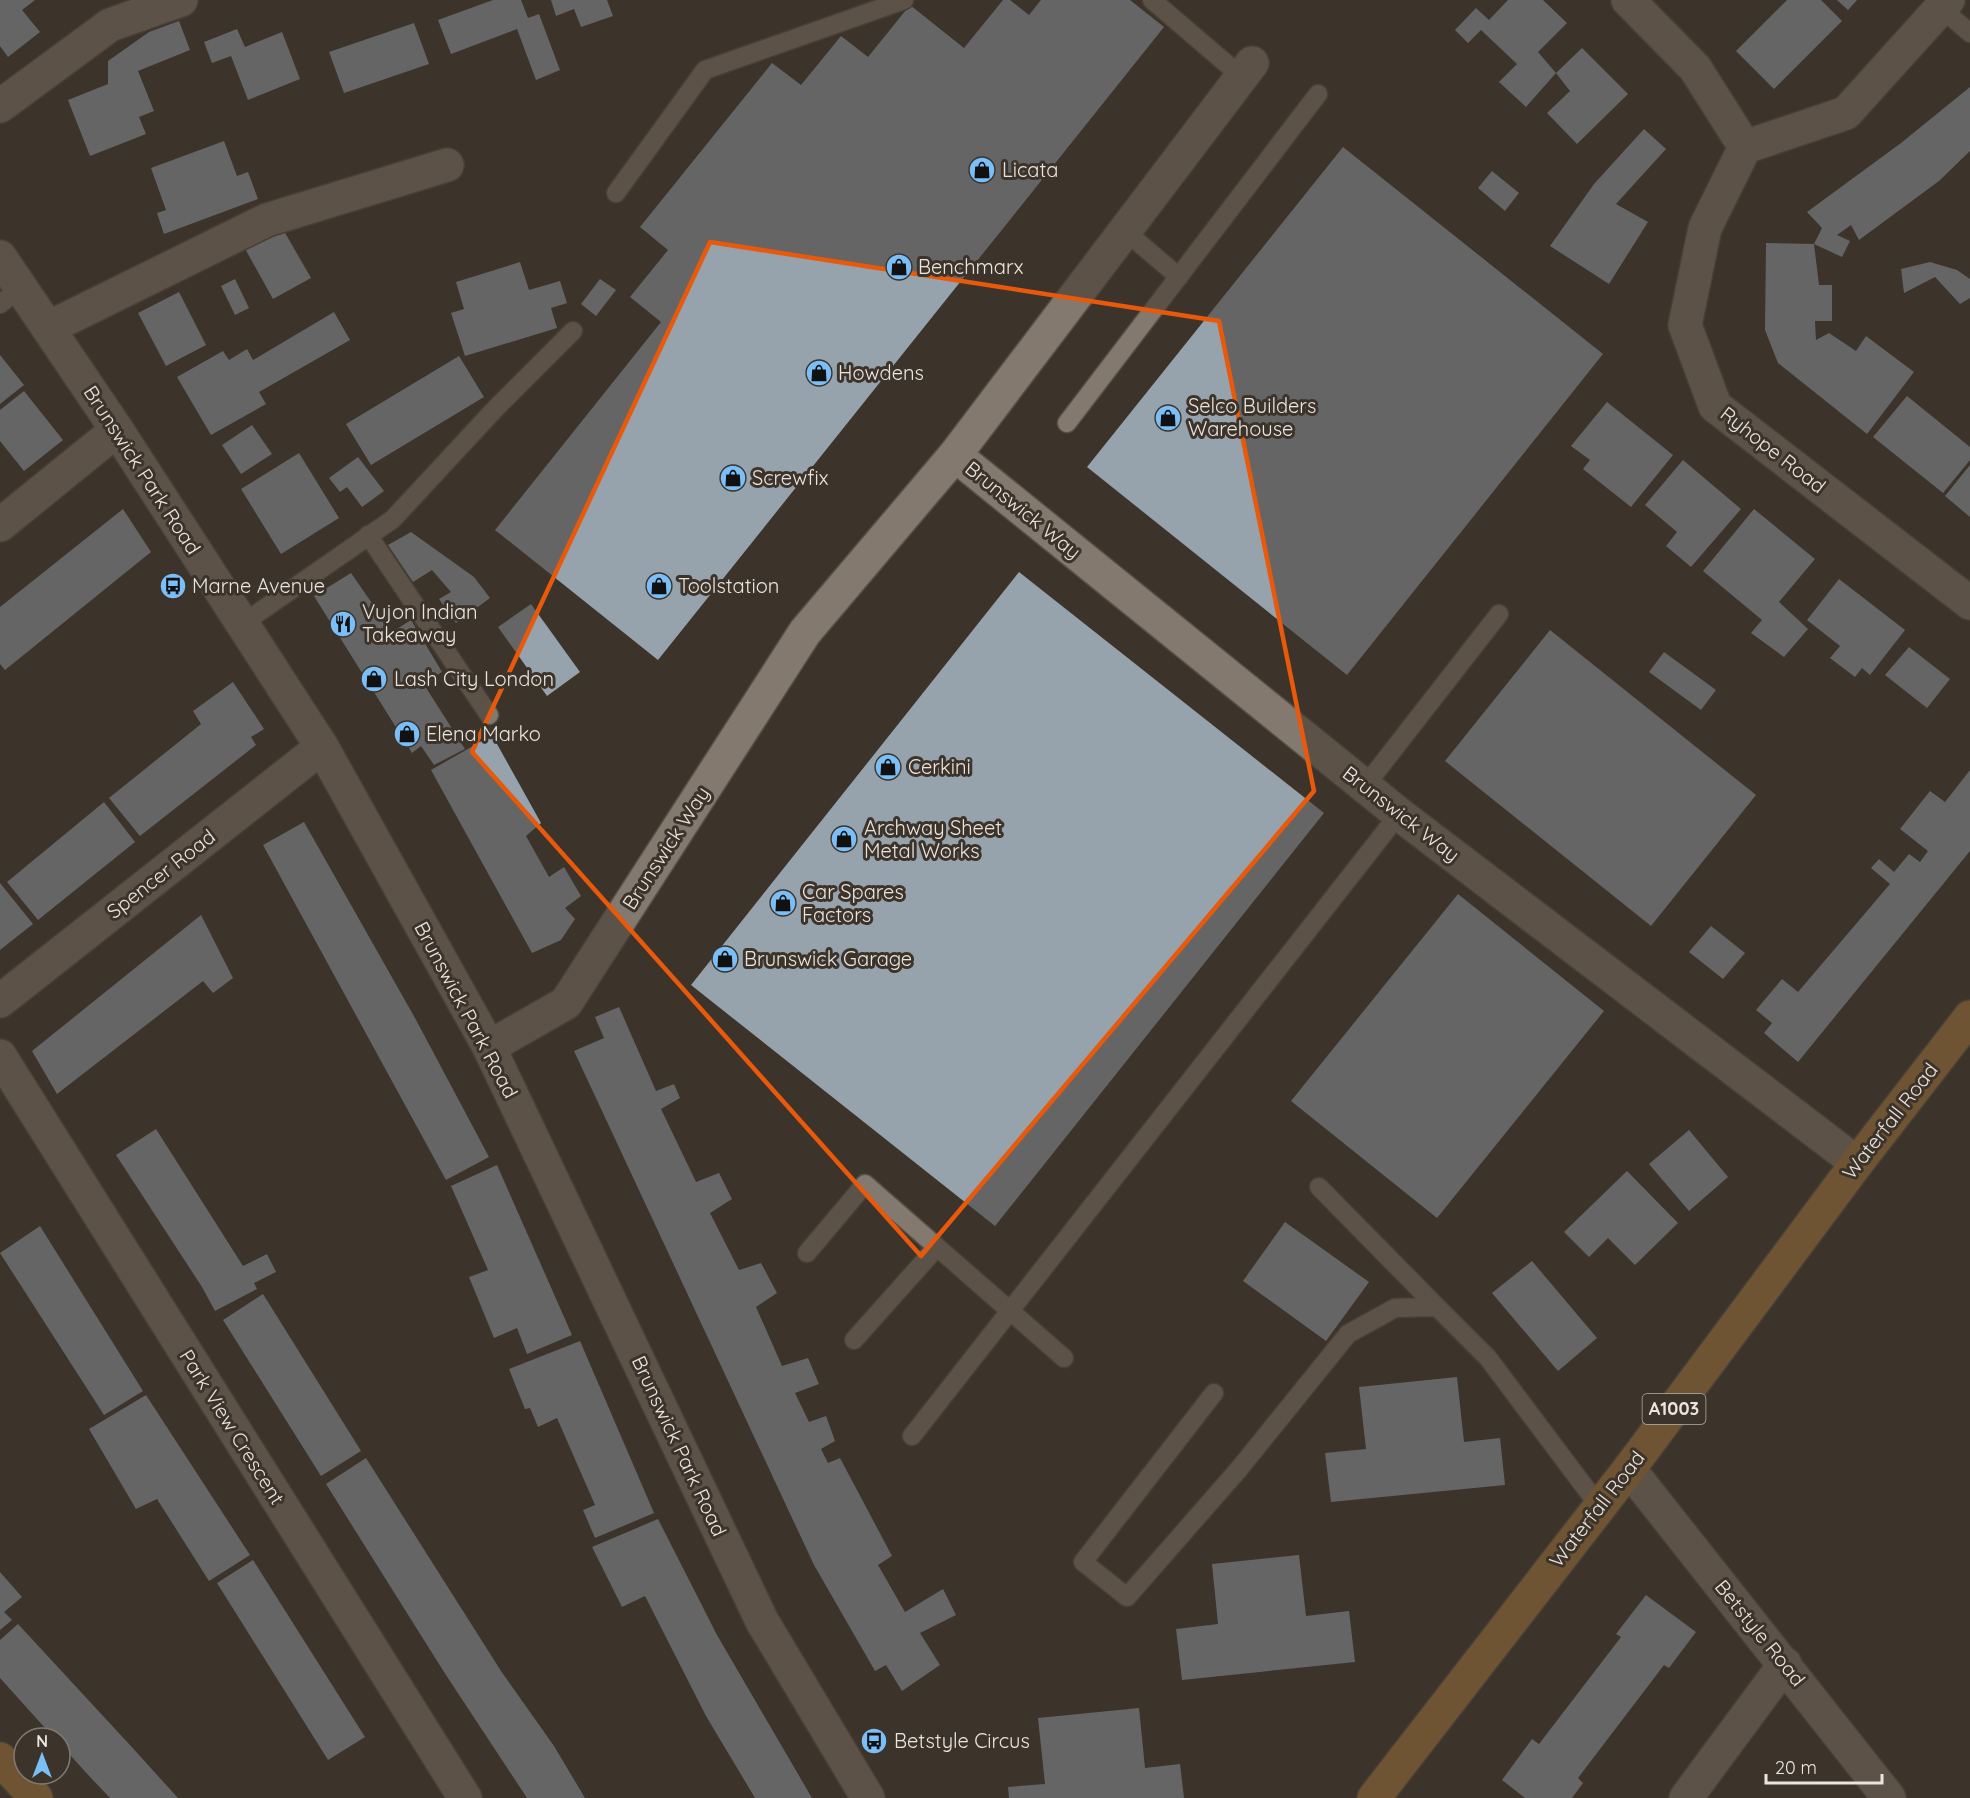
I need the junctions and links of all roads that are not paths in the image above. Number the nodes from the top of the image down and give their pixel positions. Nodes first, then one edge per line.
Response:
1 (181, 0) edge
2 (904, 0) edge
3 (1152, 0) edge
4 (1628, 0) edge
5 (1945, 4) edge
6 (1970, 33) edge
7 (1247, 70) joint
8 (1318, 94) dead end
9 (0, 106) edge
10 (1745, 147) junction
11 (447, 165) dead end
12 (616, 193) dead end
13 (1125, 231) junction
14 (0, 257) edge
15 (1179, 277) junction
16 (11, 296) edge
17 (48, 328) junction
18 (573, 332) dead end
19 (1067, 423) dead end
20 (117, 430) junction
21 (955, 455) junction
22 (0, 525) edge
23 (368, 536) junction
24 (1967, 593) edge
25 (1499, 614) dead end
26 (242, 624) junction
27 (489, 715) dead end
28 (322, 747) junction
29 (1365, 786) junction
30 (1399, 814) junction
31 (0, 1001) edge
32 (1970, 1017) edge
33 (489, 1047) junction
34 (0, 1056) edge
35 (1857, 1163) junction
36 (1319, 1187) dead end
37 (937, 1247) junction
38 (807, 1253) dead end
39 (1437, 1307) junction
40 (1011, 1312) junction
41 (855, 1340) dead end
42 (1064, 1358) dead end
43 (1214, 1393) dead end
44 (912, 1436) dead end
45 (1629, 1469) junction
46 (1599, 1506) junction
47 (1785, 1664) junction
48 (0, 1759) edge
49 (36, 1798) edge
50 (465, 1798) edge
51 (868, 1798) edge
52 (1374, 1798) edge
53 (1686, 1798) edge
54 (1889, 1798) edge

1 - 9 street
2 - 12 lane
3 - 7 lane
4 - 10 street
5 - 6 lane
5 - 10 street
7 - 13 street, Brunswick Way
8 - 15 lane
10 - 24 street, Ryhope Road
11 - 17 street
13 - 15 lane
13 - 21 street, Brunswick Way
14 - 16 street, Brunswick Park Road
15 - 19 lane
16 - 17 street, Brunswick Park Road
17 - 20 street, Brunswick Park Road
18 - 23 lane
20 - 22 street
20 - 26 street, Brunswick Park Road
21 - 29 street, Brunswick Way
21 - 33 street, Brunswick Way
23 - 26 lane
23 - 27 lane
25 - 29 lane
26 - 28 street, Brunswick Park Road
28 - 31 street, Spencer Road
28 - 33 street, Brunswick Park Road
29 - 30 street, Brunswick Way
30 - 35 street, Brunswick Way
30 - 40 lane
32 - 35 main road, Waterfall Road / A1003
33 - 51 street, Brunswick Park Road
34 - 50 street, Park View Crescent
35 - 45 main road, Waterfall Road / A1003
36 - 39 lane
37 - 38 lane
37 - 40 lane
37 - 41 lane
39 - 43 lane
39 - 46 lane
40 - 42 lane
40 - 44 lane
45 - 46 main road, Waterfall Road / A1003
45 - 47 street, Betstyle Road
46 - 52 main road, Waterfall Road / A1003
47 - 53 street
47 - 54 street, Betstyle Road
48 - 49 main road

